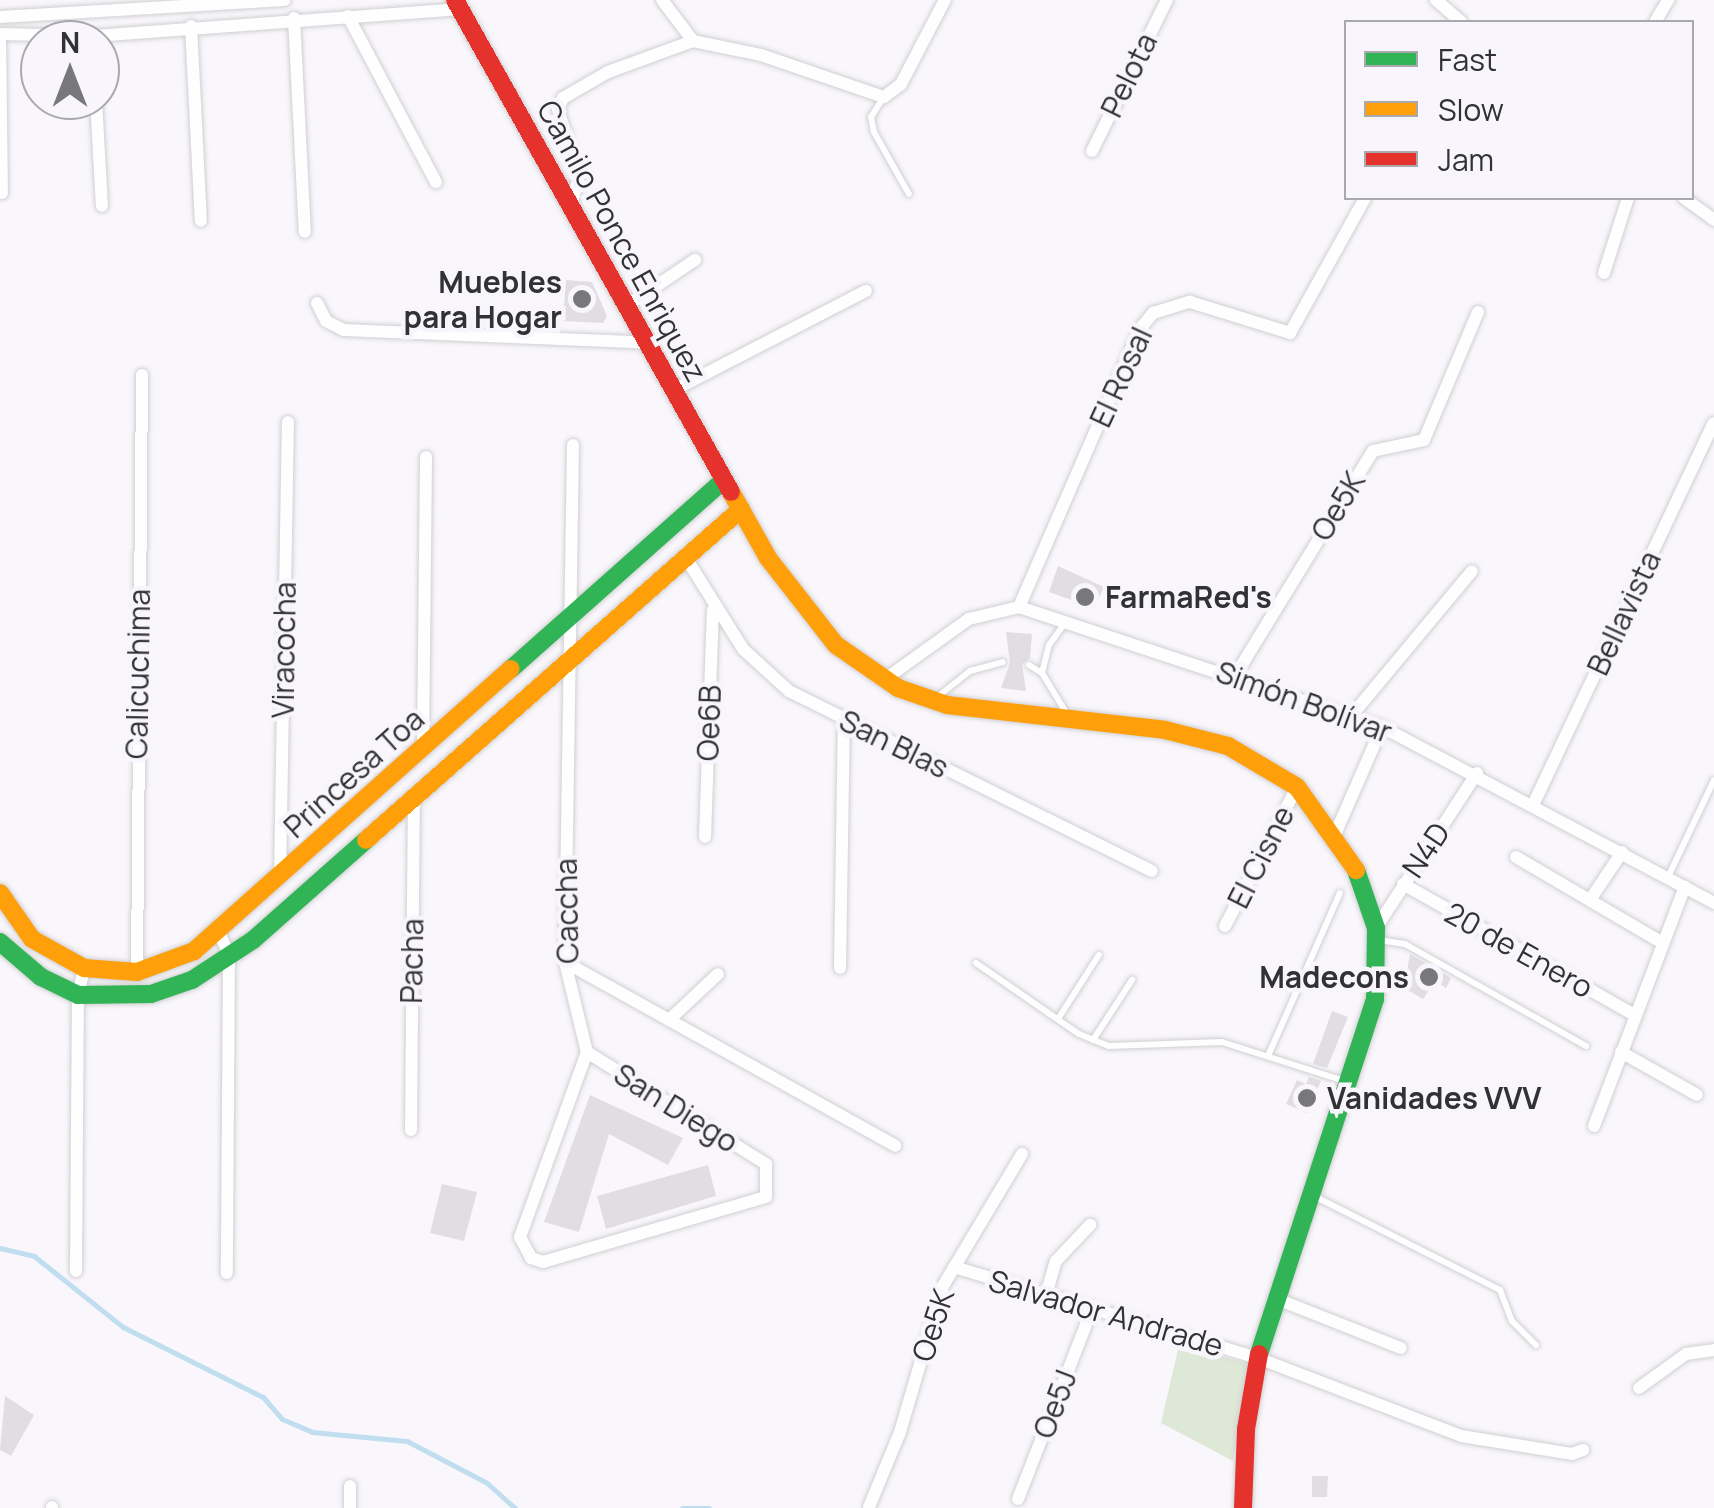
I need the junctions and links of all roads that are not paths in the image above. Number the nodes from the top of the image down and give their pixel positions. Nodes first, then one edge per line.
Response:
1 (284, 0) edge
2 (662, 0) edge
3 (945, 0) edge
4 (1166, 0) edge
5 (1436, 0) edge
6 (457, 4) edge
7 (348, 16) junction
8 (0, 17) edge
9 (294, 18) junction
10 (1457, 20) edge
11 (190, 26) junction
12 (0, 34) edge
13 (120, 35) edge
14 (692, 41) junction
15 (884, 97) junction
16 (97, 120) edge
17 (1092, 151) dead end
18 (436, 182) dead end
19 (2, 193) dead end
20 (909, 194) dead end
21 (1364, 200) edge
22 (1627, 200) edge
23 (1687, 200) edge
24 (102, 206) dead end
25 (571, 206) junction
26 (1714, 220) edge
27 (201, 221) dead end
28 (305, 232) dead end
29 (695, 260) dead end
30 (1604, 273) dead end
31 (866, 290) dead end
32 (317, 303) dead end
33 (628, 305) junction
34 (1478, 312) dead end
35 (650, 343) junction
36 (142, 375) dead end
37 (674, 390) junction
38 (288, 422) dead end
39 (1714, 424) edge
40 (573, 446) dead end
41 (426, 457) dead end
42 (723, 481) junction
43 (740, 509) junction
44 (686, 558) junction
45 (1472, 571) dead end
46 (1019, 607) junction
47 (713, 610) junction
48 (568, 619) junction
49 (1066, 622) junction
50 (566, 662) junction
51 (1004, 662) dead end
52 (1029, 665) dead end
53 (1042, 673) junction
54 (1235, 676) junction
55 (884, 680) junction
56 (934, 700) junction
57 (1352, 715) junction
58 (844, 720) junction
59 (1070, 720) junction
60 (1382, 727) junction
61 (423, 747) junction
62 (1477, 773) junction
63 (1714, 780) edge
64 (1297, 787) junction
65 (414, 793) junction
66 (1534, 803) junction
67 (1336, 832) junction
68 (705, 837) dead end
69 (1622, 852) junction
70 (1516, 857) dead end
71 (1152, 872) dead end
72 (280, 877) junction
73 (1668, 877) junction
74 (1404, 884) junction
75 (1686, 888) junction
76 (0, 893) edge
77 (1340, 893) dead end
78 (1592, 898) junction
79 (1714, 903) edge
80 (1225, 926) dead end
81 (219, 932) junction
82 (1377, 934) junction
83 (0, 942) edge
84 (1661, 942) junction
85 (1098, 955) dead end
86 (229, 956) junction
87 (565, 962) junction
88 (976, 963) dead end
89 (84, 968) junction
90 (840, 968) dead end
91 (137, 972) junction
92 (718, 974) dead end
93 (1132, 980) dead end
94 (78, 994) junction
95 (1635, 1015) junction
96 (1058, 1019) junction
97 (669, 1020) junction
98 (1094, 1040) junction
99 (1586, 1046) dead end
100 (587, 1052) junction
101 (1621, 1052) junction
102 (1268, 1056) junction
103 (1351, 1084) junction
104 (1697, 1095) dead end
105 (1594, 1126) dead end
106 (411, 1130) dead end
107 (895, 1146) dead end
108 (1022, 1154) dead end
109 (1312, 1195) junction
110 (1090, 1225) dead end
111 (954, 1268) junction
112 (76, 1270) dead end
113 (227, 1274) dead end
114 (1046, 1295) junction
115 (1277, 1299) junction
116 (1092, 1309) junction
117 (1536, 1345) dead end
118 (1401, 1348) dead end
119 (1714, 1350) edge
120 (1258, 1358) junction
121 (1639, 1388) dead end
122 (1584, 1450) dead end
123 (350, 1486) dead end
124 (1018, 1499) dead end
125 (350, 1508) edge
126 (869, 1508) edge
127 (1243, 1508) edge

1 - 8 street
2 - 14 street
3 - 15 street
4 - 17 street, Pelota
5 - 10 street
6 - 7 street
6 - 25 main road, Camilo Ponce Enrìquez
7 - 9 street
7 - 18 street
9 - 11 street
9 - 28 street
11 - 13 street
11 - 27 street
12 - 19 street
14 - 15 street
14 - 25 street
15 - 20 lane
16 - 24 street
21 - 46 street, El Rosal
22 - 30 street
23 - 26 street
25 - 33 main road, Camilo Ponce Enrìquez
29 - 33 street
31 - 37 street
32 - 35 street
33 - 35 main road, Camilo Ponce Enrìquez
34 - 54 street, Oe5K
35 - 37 main road, Camilo Ponce Enrìquez
36 - 91 street, Calicuchima
37 - 42 main road, Camilo Ponce Enrìquez
38 - 72 street, Viracocha
39 - 66 street, Bellavista
40 - 48 street, Caccha
41 - 61 street
42 - 43 main road, Camilo Ponce Enrìquez
42 - 48 main road, Princesa Toa
43 - 44 main road, Princesa Toa
43 - 55 main road, Camilo Ponce Enrìquez
44 - 47 street, San Blas
44 - 50 main road, Princesa Toa
45 - 57 street
46 - 49 street, Simón Bolívar
46 - 55 street
47 - 58 street, San Blas
47 - 68 street, Oe6B
48 - 50 street, Caccha
48 - 61 main road, Princesa Toa
49 - 53 lane
49 - 54 street, Simón Bolívar
50 - 65 main road, Princesa Toa
50 - 87 street, Caccha
51 - 56 lane
52 - 53 lane
53 - 59 lane
54 - 57 street, Simón Bolívar
55 - 56 main road, Camilo Ponce Enrìquez
56 - 59 main road, Camilo Ponce Enrìquez
57 - 60 street, Simón Bolívar
58 - 71 street, San Blas
58 - 90 street
59 - 64 main road, Camilo Ponce Enrìquez
60 - 62 street, Simón Bolívar
60 - 67 street
61 - 72 main road, Princesa Toa
62 - 66 street, Simón Bolívar
62 - 74 street, N4D
63 - 73 lane
64 - 67 main road, Camilo Ponce Enrìquez
64 - 80 street, El Cisne
65 - 86 main road, Princesa Toa
65 - 106 street, Pacha
66 - 69 street, Simón Bolívar
67 - 82 main road, Camilo Ponce Enrìquez
69 - 73 street, Simón Bolívar
69 - 78 street
70 - 78 street
72 - 81 main road, Princesa Toa
73 - 75 street, Simón Bolívar
74 - 82 street, N4D
74 - 95 street, 20 de Enero
75 - 79 street, Simón Bolívar
75 - 84 street
76 - 89 main road, Princesa Toa
77 - 102 lane
78 - 84 street
81 - 86 street
81 - 91 main road, Princesa Toa
82 - 99 lane
82 - 103 main road, Camilo Ponce Enrìquez
83 - 94 main road, Princesa Toa
84 - 95 street
85 - 96 lane
86 - 94 main road, Princesa Toa
86 - 113 street
87 - 97 street
87 - 100 street, Caccha
88 - 96 lane
89 - 91 main road, Princesa Toa
89 - 94 street
92 - 97 street
93 - 98 lane
94 - 112 street
95 - 101 street
96 - 98 lane
97 - 107 street
98 - 102 lane
100 - 100 street, San Diego
101 - 104 street
101 - 105 street
102 - 103 lane
103 - 109 main road, Camilo Ponce Enrìquez
108 - 111 street, Oe5K
109 - 115 main road, Camilo Ponce Enrìquez
109 - 117 lane
110 - 114 street
111 - 114 street, Salvador Andrade
111 - 126 street, Oe5K
114 - 116 street, Salvador Andrade
115 - 118 street
115 - 120 main road, Camilo Ponce Enrìquez
116 - 120 street, Salvador Andrade
116 - 124 street, Oe5J
119 - 121 street
120 - 122 street, Salvador Andrade
120 - 127 main road, Camilo Ponce Enrìquez
123 - 125 street

